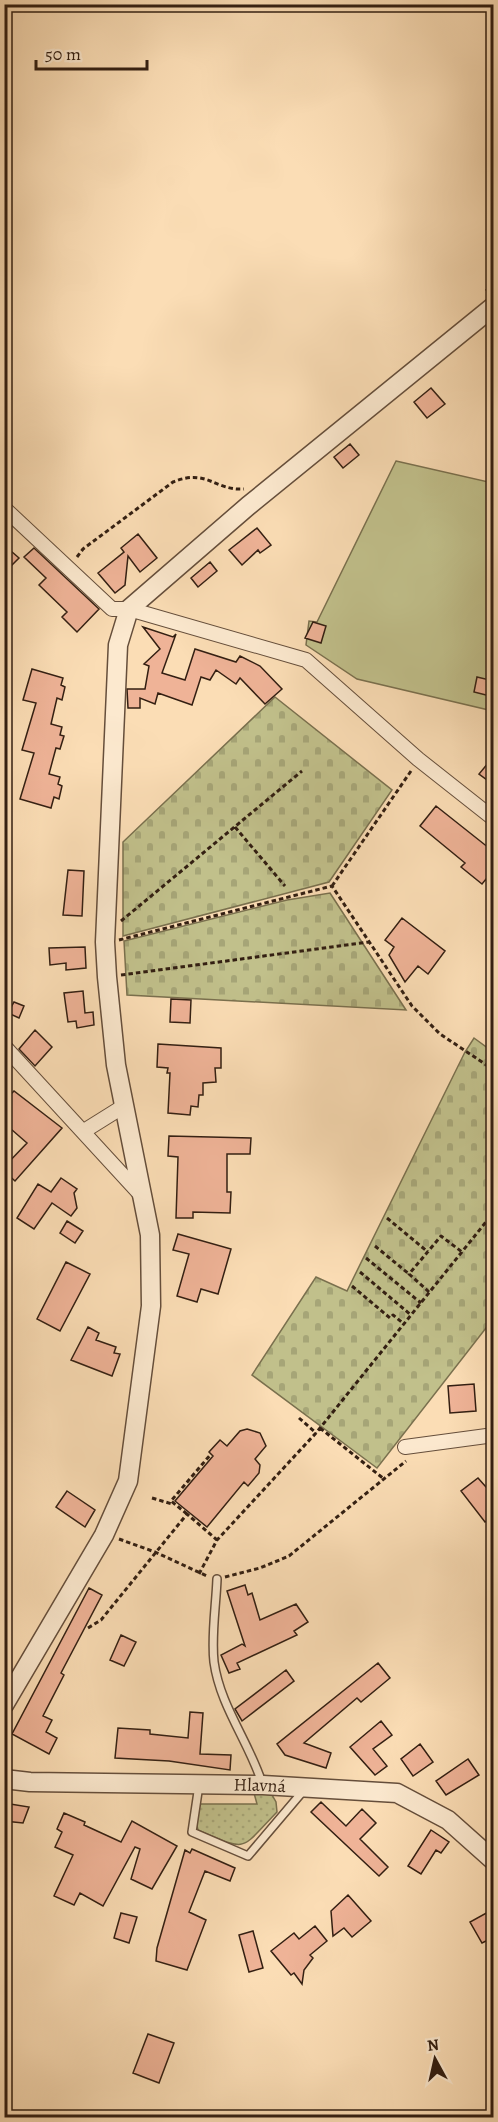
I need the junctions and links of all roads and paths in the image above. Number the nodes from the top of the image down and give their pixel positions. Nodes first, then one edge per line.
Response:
1 (494, 284) edge
2 (489, 299) edge
3 (249, 487) dead end
4 (4, 508) edge
5 (79, 578) junction
6 (129, 609) junction
7 (418, 759) junction
8 (302, 771) dead end
9 (494, 819) edge
10 (235, 827) junction
11 (285, 886) dead end
12 (332, 886) junction
13 (120, 922) dead end
14 (105, 942) junction
15 (369, 942) junction
16 (107, 977) junction
17 (4, 1046) edge
18 (494, 1070) edge
19 (124, 1106) junction
20 (84, 1131) junction
21 (141, 1195) junction
22 (494, 1212) edge
23 (387, 1218) dead end
24 (375, 1246) dead end
25 (428, 1252) junction
26 (462, 1252) junction
27 (366, 1258) dead end
28 (360, 1272) dead end
29 (409, 1274) junction
30 (352, 1286) dead end
31 (429, 1292) junction
32 (421, 1303) junction
33 (411, 1315) junction
34 (404, 1324) junction
35 (298, 1418) dead end
36 (321, 1428) junction
37 (316, 1433) junction
38 (494, 1435) edge
39 (426, 1444) junction
40 (405, 1447) dead end
41 (211, 1454) dead end
42 (384, 1479) junction
43 (152, 1498) dead end
44 (177, 1506) junction
45 (190, 1516) junction
46 (104, 1535) junction
47 (218, 1539) junction
48 (155, 1552) junction
49 (199, 1574) junction
50 (216, 1579) junction
51 (88, 1628) dead end
52 (4, 1705) edge
53 (4, 1779) edge
54 (199, 1785) junction
55 (263, 1785) junction
56 (306, 1788) junction
57 (494, 1861) edge

1 - 2 path
2 - 6 street
3 - 5 path
4 - 5 street
5 - 6 street
6 - 7 street
6 - 14 street
7 - 9 street
7 - 12 path
8 - 10 path
10 - 11 path
10 - 13 path
12 - 14 path
12 - 15 path
14 - 16 street
15 - 16 path
15 - 18 path
16 - 19 street
17 - 20 street
19 - 20 street
19 - 21 street
20 - 21 street
21 - 46 street
22 - 26 path
23 - 25 path
24 - 29 path
25 - 26 path
25 - 29 path
26 - 31 path
27 - 32 path
28 - 33 path
29 - 31 path
30 - 34 path
31 - 32 path
32 - 33 path
33 - 34 path
34 - 36 path
35 - 37 path
36 - 37 path
36 - 42 path
37 - 47 path
38 - 39 street
39 - 40 street
39 - 42 path
41 - 44 path
42 - 50 path
43 - 44 path
44 - 45 path
45 - 47 path
45 - 48 path
46 - 48 path
46 - 52 street
47 - 49 path
48 - 49 path
48 - 51 path
49 - 50 path
50 - 55 lane
53 - 54 street, Hlavná
54 - 55 street, Hlavná
54 - 56 lane
55 - 56 street, Hlavná
56 - 57 street, Hlavná

